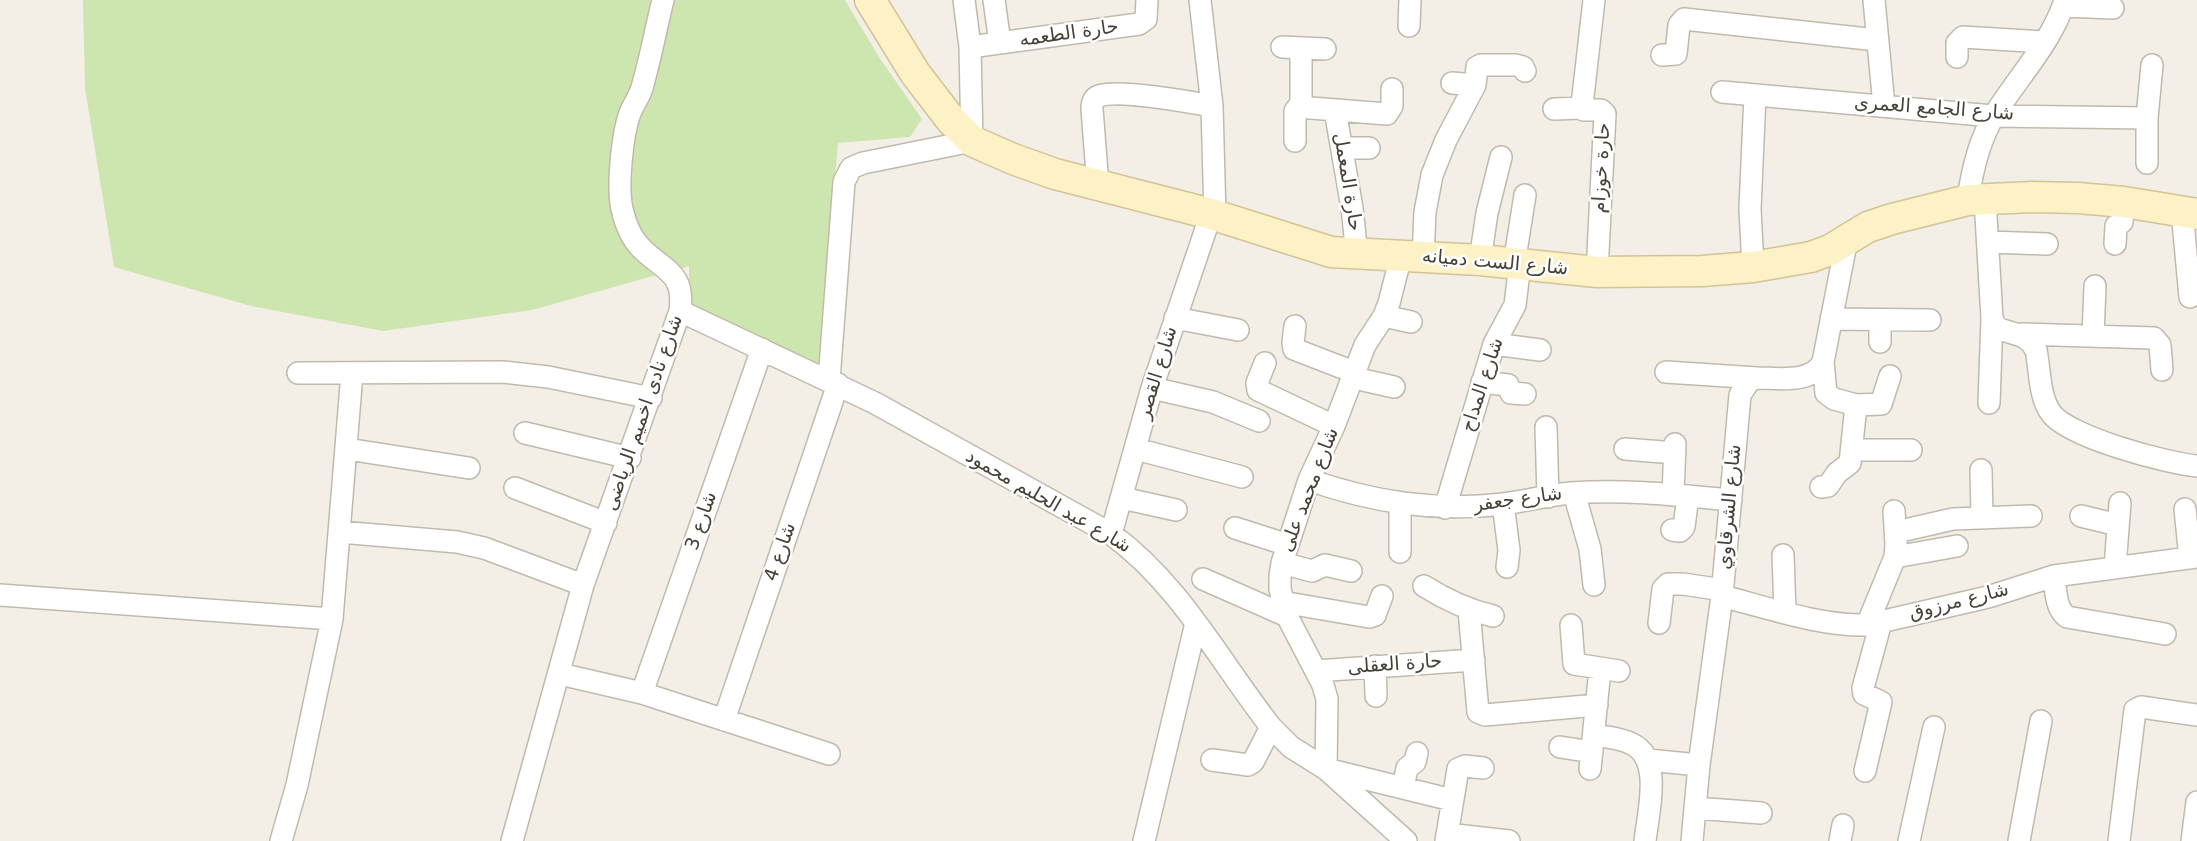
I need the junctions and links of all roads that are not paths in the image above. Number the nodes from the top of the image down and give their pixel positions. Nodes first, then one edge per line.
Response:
1 (663, 0) edge
2 (870, 0) edge
3 (964, 0) edge
4 (994, 0) edge
5 (1147, 0) edge
6 (1200, 0) edge
7 (1410, 0) edge
8 (1594, 0) edge
9 (1874, 0) edge
10 (2064, 3) edge
11 (2113, 8) dead end
12 (1409, 26) dead end
13 (1877, 40) junction
14 (2044, 42) junction
15 (1000, 43) junction
16 (970, 47) junction
17 (1325, 49) dead end
18 (1662, 55) dead end
19 (1957, 57) dead end
20 (2152, 65) dead end
21 (1525, 71) dead end
22 (1452, 83) dead end
23 (1475, 85) junction
24 (1392, 89) dead end
25 (1722, 93) dead end
26 (1755, 95) junction
27 (1212, 106) junction
28 (1884, 106) junction
29 (1301, 107) junction
30 (1582, 108) junction
31 (1554, 109) dead end
32 (1335, 110) junction
33 (1993, 116) junction
34 (2147, 118) junction
35 (972, 141) junction
36 (1296, 141) dead end
37 (1343, 148) junction
38 (1368, 148) dead end
39 (1500, 157) dead end
40 (2147, 163) dead end
41 (1098, 186) junction
42 (1525, 195) dead end
43 (1977, 200) junction
44 (2124, 202) junction
45 (2189, 212) edge
46 (1213, 215) junction
47 (1847, 239) junction
48 (1988, 242) junction
49 (2048, 244) dead end
50 (2115, 244) dead end
51 (1357, 255) junction
52 (1412, 256) junction
53 (1480, 260) junction
54 (1517, 264) junction
55 (1753, 267) junction
56 (1597, 272) junction
57 (2095, 286) dead end
58 (2190, 297) dead end
59 (680, 311) junction
60 (1384, 316) junction
61 (1175, 318) junction
62 (1831, 319) junction
63 (1992, 319) junction
64 (1880, 320) junction
65 (1930, 320) dead end
66 (1411, 322) dead end
67 (1295, 326) dead end
68 (1238, 330) dead end
69 (2022, 334) junction
70 (2093, 336) junction
71 (1880, 342) dead end
72 (1494, 344) junction
73 (762, 349) junction
74 (1540, 350) dead end
75 (1823, 362) junction
76 (1265, 363) dead end
77 (2162, 370) dead end
78 (1666, 372) dead end
79 (298, 373) dead end
80 (352, 373) junction
81 (1355, 375) junction
82 (1890, 376) dead end
83 (1756, 378) junction
84 (833, 382) junction
85 (1482, 382) junction
86 (1394, 387) dead end
87 (1152, 388) junction
88 (1525, 394) dead end
89 (651, 398) junction
90 (1990, 403) dead end
91 (1856, 405) junction
92 (1259, 421) dead end
93 (1334, 426) junction
94 (1546, 427) dead end
95 (525, 433) dead end
96 (347, 449) junction
97 (1136, 449) junction
98 (1625, 449) dead end
99 (1853, 450) junction
100 (1911, 450) dead end
101 (630, 458) junction
102 (2197, 466) edge
103 (469, 468) dead end
104 (1981, 470) dead end
105 (1242, 477) dead end
106 (1309, 480) junction
107 (1821, 487) dead end
108 (515, 488) dead end
109 (1574, 493) junction
110 (1548, 496) junction
111 (1681, 496) junction
112 (1122, 498) junction
113 (1731, 500) junction
114 (1400, 504) junction
115 (1503, 504) junction
116 (1445, 508) junction
117 (2185, 509) dead end
118 (1176, 510) dead end
119 (2031, 516) dead end
120 (2081, 516) dead end
121 (1982, 517) junction
122 (606, 523) junction
123 (1235, 528) dead end
124 (1672, 530) dead end
125 (340, 532) junction
126 (1111, 534) junction
127 (1957, 546) dead end
128 (1400, 552) dead end
129 (1285, 554) junction
130 (1783, 555) dead end
131 (1895, 557) junction
132 (2193, 558) edge
133 (1507, 566) dead end
134 (2115, 567) junction
135 (1351, 571) dead end
136 (2054, 576) junction
137 (1203, 579) dead end
138 (583, 585) junction
139 (1594, 585) dead end
140 (1424, 586) dead end
141 (1722, 593) junction
142 (0, 595) edge
143 (1382, 596) dead end
144 (1285, 609) junction
145 (1469, 610) junction
146 (1785, 612) junction
147 (1493, 616) dead end
148 (332, 619) junction
149 (1659, 622) dead end
150 (1196, 623) junction
151 (1874, 623) junction
152 (1571, 625) dead end
153 (2165, 634) dead end
154 (1474, 660) junction
155 (1374, 666) junction
156 (1316, 671) junction
157 (560, 674) junction
158 (642, 693) junction
159 (1376, 696) dead end
160 (1597, 705) junction
161 (2197, 715) edge
162 (724, 720) junction
163 (2041, 721) dead end
164 (1271, 727) junction
165 (1934, 727) dead end
166 (1560, 747) dead end
167 (1592, 752) junction
168 (1417, 753) dead end
169 (829, 754) dead end
170 (1212, 760) dead end
171 (1648, 760) junction
172 (1699, 765) junction
173 (1483, 768) dead end
174 (1326, 769) junction
175 (1865, 771) dead end
176 (1403, 788) junction
177 (1452, 800) junction
178 (2197, 802) edge
179 (1695, 808) junction
180 (1761, 813) dead end
181 (1446, 837) edge
182 (281, 841) edge
183 (512, 841) edge
184 (1144, 841) edge
185 (1406, 841) edge
186 (1509, 841) edge
187 (1645, 841) edge
188 (1692, 841) edge
189 (1909, 841) edge
190 (2020, 841) edge
191 (2119, 841) edge
192 (2192, 841) edge

1 - 59 street, شارع نادى اخميم الرياضى
2 - 35 street, شارع الست دميانه
3 - 16 street
4 - 15 street
5 - 15 street, حارة الطعمه
6 - 27 street, شارع القصر
7 - 12 street
8 - 30 street, حارة خوزام
9 - 13 street
10 - 11 street
10 - 14 street
13 - 18 street
13 - 28 street
14 - 19 street
14 - 33 street
15 - 16 street, حارة الطعمه
16 - 35 street
17 - 29 street
20 - 34 street
21 - 23 street, شارع محمد على
22 - 23 street
23 - 52 street, شارع محمد على
24 - 32 street
25 - 26 street, شارع الجامع العمرى
26 - 28 street, شارع الجامع العمرى
26 - 55 street
27 - 41 street
27 - 46 street, شارع القصر
28 - 33 street, شارع الجامع العمرى
29 - 32 street
29 - 36 street
30 - 31 street
30 - 56 street, حارة خوزام
32 - 37 street, حارة المعمل
33 - 34 street, شارع الجامع العمرى
33 - 43 street
34 - 40 street
35 - 41 street, شارع الست دميانه
35 - 84 street, شارع 4
37 - 38 street
37 - 51 street, حارة المعمل
39 - 53 street
41 - 46 street, شارع الست دميانه
42 - 54 street, شارع المداح
43 - 44 street, شارع الست دميانه
43 - 47 street, شارع الست دميانه
43 - 48 street
44 - 45 street, شارع الست دميانه
44 - 50 street
45 - 58 street
46 - 51 street, شارع الست دميانه
46 - 61 street, شارع القصر
47 - 55 street, شارع الست دميانه
47 - 62 street
48 - 49 street
48 - 63 street
51 - 52 street, شارع الست دميانه
52 - 53 street, شارع الست دميانه
52 - 60 street, شارع محمد على
53 - 54 street, شارع الست دميانه
54 - 56 street, شارع الست دميانه
54 - 72 street, شارع المداح
55 - 56 street, شارع الست دميانه
57 - 70 street
59 - 73 street, شارع عبد الحليم محمود
59 - 89 street, شارع نادى اخميم الرياضى
60 - 66 street
60 - 81 street, شارع محمد على
61 - 68 street
61 - 87 street, شارع القصر
62 - 64 street
62 - 75 street
63 - 69 street
63 - 90 street
64 - 65 street
64 - 71 street
67 - 81 street
69 - 70 street
69 - 102 street
70 - 77 street
72 - 74 street
72 - 85 street, شارع المداح
73 - 84 street, شارع عبد الحليم محمود
73 - 158 street, شارع 3
75 - 83 street
75 - 91 street
76 - 93 street
78 - 83 street
79 - 80 street
80 - 89 street
80 - 96 street
81 - 86 street
81 - 93 street, شارع محمد على
82 - 91 street
83 - 113 street, شارع الشرقاوي
84 - 126 street, شارع عبد الحليم محمود
84 - 162 street, شارع 4
85 - 88 street
85 - 116 street, شارع المداح
87 - 92 street
87 - 97 street, شارع القصر
89 - 101 street, شارع نادى اخميم الرياضى
91 - 99 street
93 - 106 street, شارع محمد على
94 - 110 street
95 - 101 street
96 - 103 street
96 - 125 street
97 - 105 street
97 - 112 street, شارع القصر
98 - 111 street
99 - 100 street
99 - 107 street
101 - 122 street, شارع نادى اخميم الرياضى
104 - 121 street
106 - 114 street, شارع جعفر
106 - 129 street, شارع محمد على
108 - 122 street
109 - 110 street, شارع جعفر
109 - 111 street, شارع جعفر
109 - 139 street
110 - 115 street, شارع جعفر
111 - 113 street, شارع جعفر
111 - 124 street
112 - 118 street
112 - 126 street, شارع القصر
113 - 141 street, شارع الشرقاوي
114 - 116 street, شارع جعفر
114 - 128 street
115 - 116 street, شارع جعفر
115 - 133 street
117 - 132 street
119 - 121 street
120 - 134 street
121 - 131 street
122 - 138 street, شارع نادى اخميم الرياضى
123 - 129 street
125 - 138 street
125 - 148 street
126 - 150 street, شارع عبد الحليم محمود
127 - 131 street
129 - 135 street
129 - 144 street, شارع محمد على
130 - 146 street
131 - 151 street
132 - 134 street, شارع مرزوق
134 - 136 street, شارع مرزوق
136 - 151 street, شارع مرزوق
136 - 153 street
137 - 144 street
138 - 157 street, شارع نادى اخميم الرياضى
140 - 145 street
141 - 146 street, شارع مرزوق
141 - 149 street, شارع مرزوق
141 - 172 street, شارع الشرقاوي
142 - 148 street
143 - 144 street
144 - 156 street, شارع محمد على
145 - 147 street
145 - 154 street
146 - 151 street, شارع مرزوق
148 - 182 street
150 - 164 street, شارع عبد الحليم محمود
150 - 184 street
151 - 175 street
152 - 160 street
154 - 155 street, حارة العقلى
154 - 160 street
155 - 156 street, حارة العقلى
155 - 159 street
156 - 174 street, شارع محمد على
157 - 158 street
157 - 183 street, شارع نادى اخميم الرياضى
158 - 162 street
160 - 167 street
161 - 191 street
162 - 169 street
163 - 190 street
164 - 170 street
164 - 174 street, شارع عبد الحليم محمود
165 - 189 street
166 - 167 street
167 - 171 street
168 - 176 street
171 - 172 street
171 - 187 street
172 - 179 street, شارع الشرقاوي
173 - 177 street
174 - 176 street
174 - 185 street, شارع عبد الحليم محمود
176 - 177 street
177 - 181 street
178 - 192 street
179 - 180 street
179 - 188 street, شارع الشرقاوي
181 - 186 street

